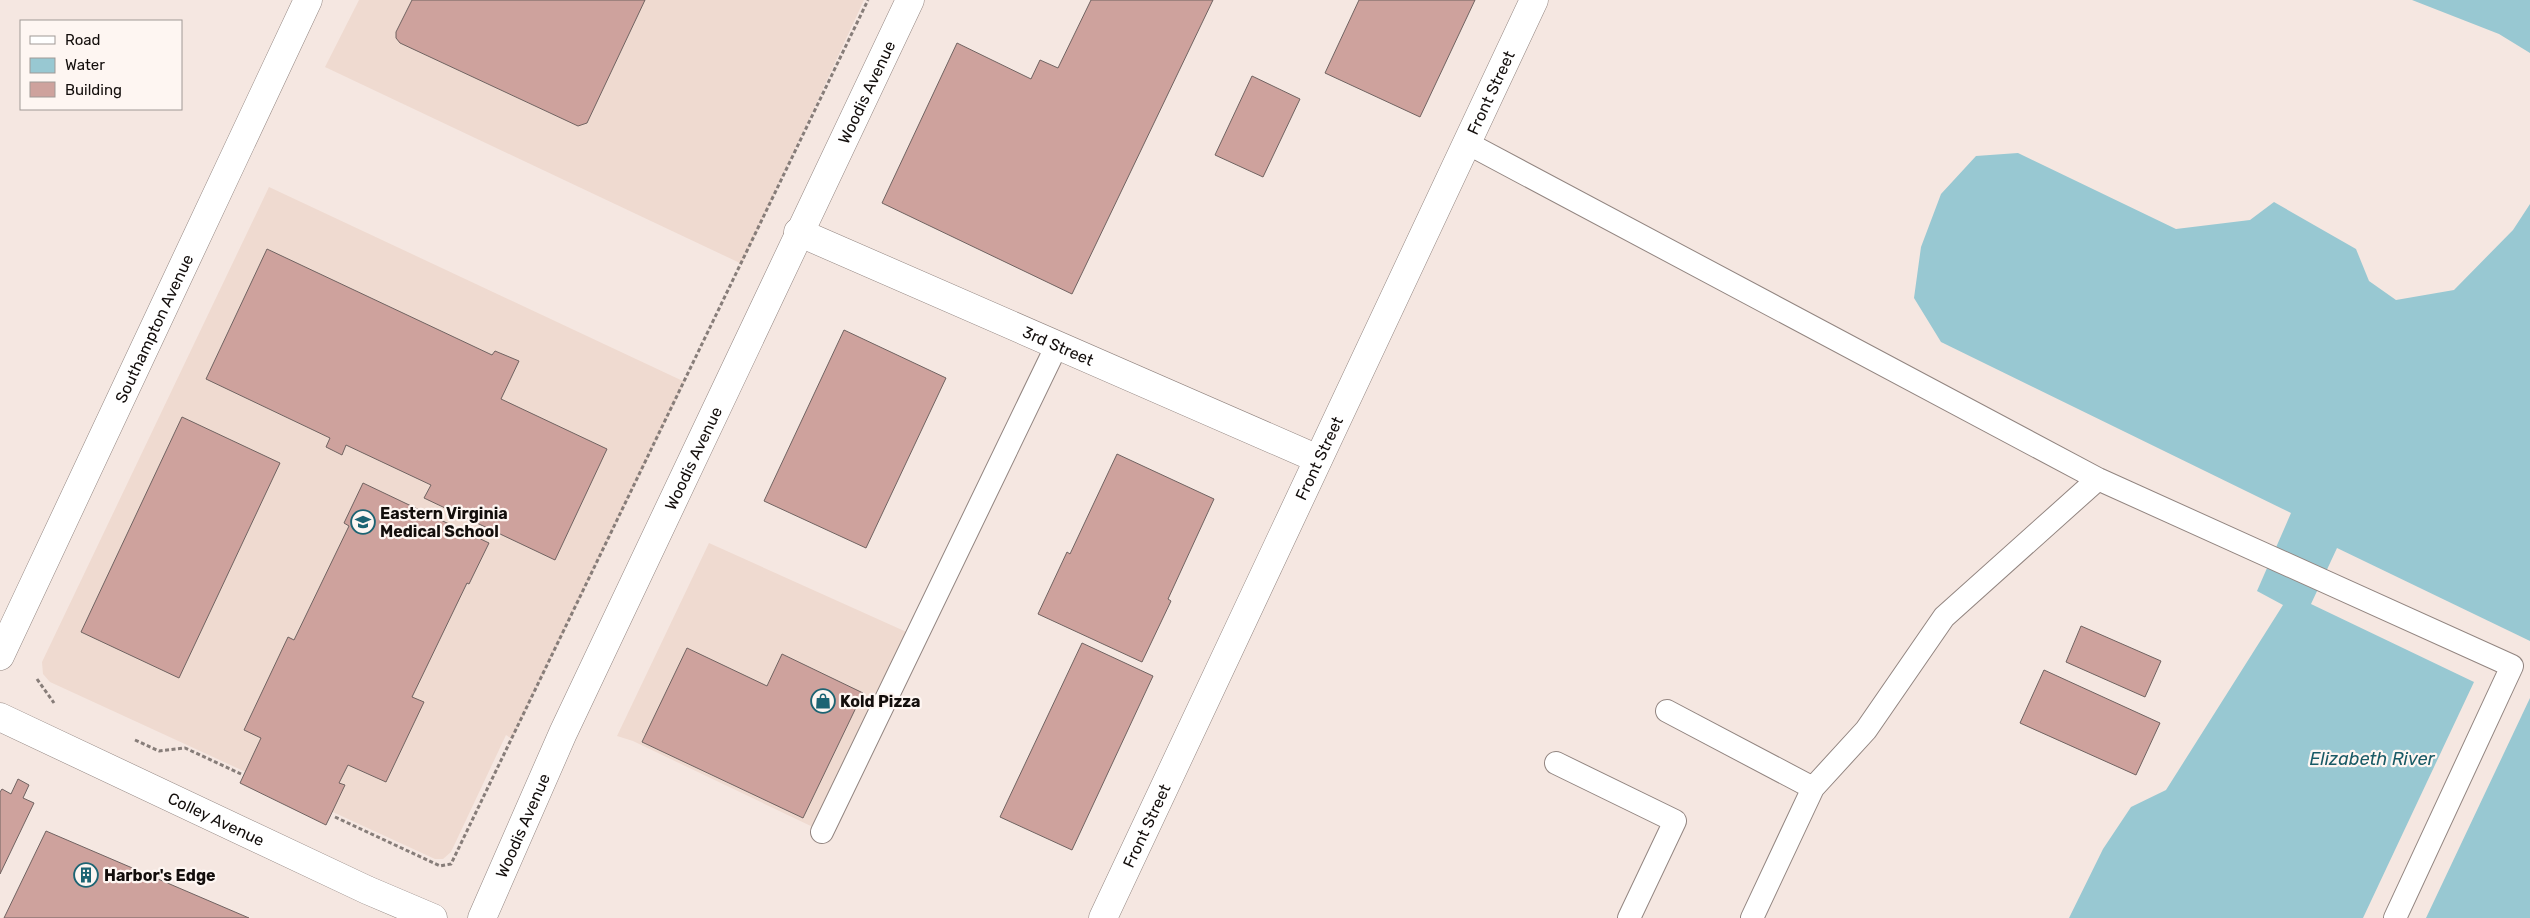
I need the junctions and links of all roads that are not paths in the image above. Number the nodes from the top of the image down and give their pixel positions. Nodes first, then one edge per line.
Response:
1 (308, 0) edge
2 (910, 0) edge
3 (1534, 0) edge
4 (1467, 143) junction
5 (798, 232) junction
6 (1057, 345) junction
7 (1318, 459) junction
8 (2098, 479) junction
9 (0, 656) edge
10 (1667, 711) dead end
11 (0, 717) edge
12 (1556, 763) dead end
13 (1813, 788) junction
14 (822, 832) dead end
15 (433, 918) edge
16 (482, 918) edge
17 (1103, 918) edge
18 (1629, 918) edge
19 (1752, 918) edge
20 (2395, 918) edge

1 - 9 street, Southampton Avenue
2 - 5 street, Woodis Avenue
3 - 4 street, Front Street
4 - 7 street, Front Street
4 - 8 lane
5 - 6 street, 3rd Street
5 - 16 street, Woodis Avenue
6 - 7 street, 3rd Street
6 - 14 lane
7 - 17 street, Front Street
8 - 13 lane
8 - 20 lane
10 - 13 lane
11 - 15 street, Colley Avenue
12 - 18 lane
13 - 19 lane

